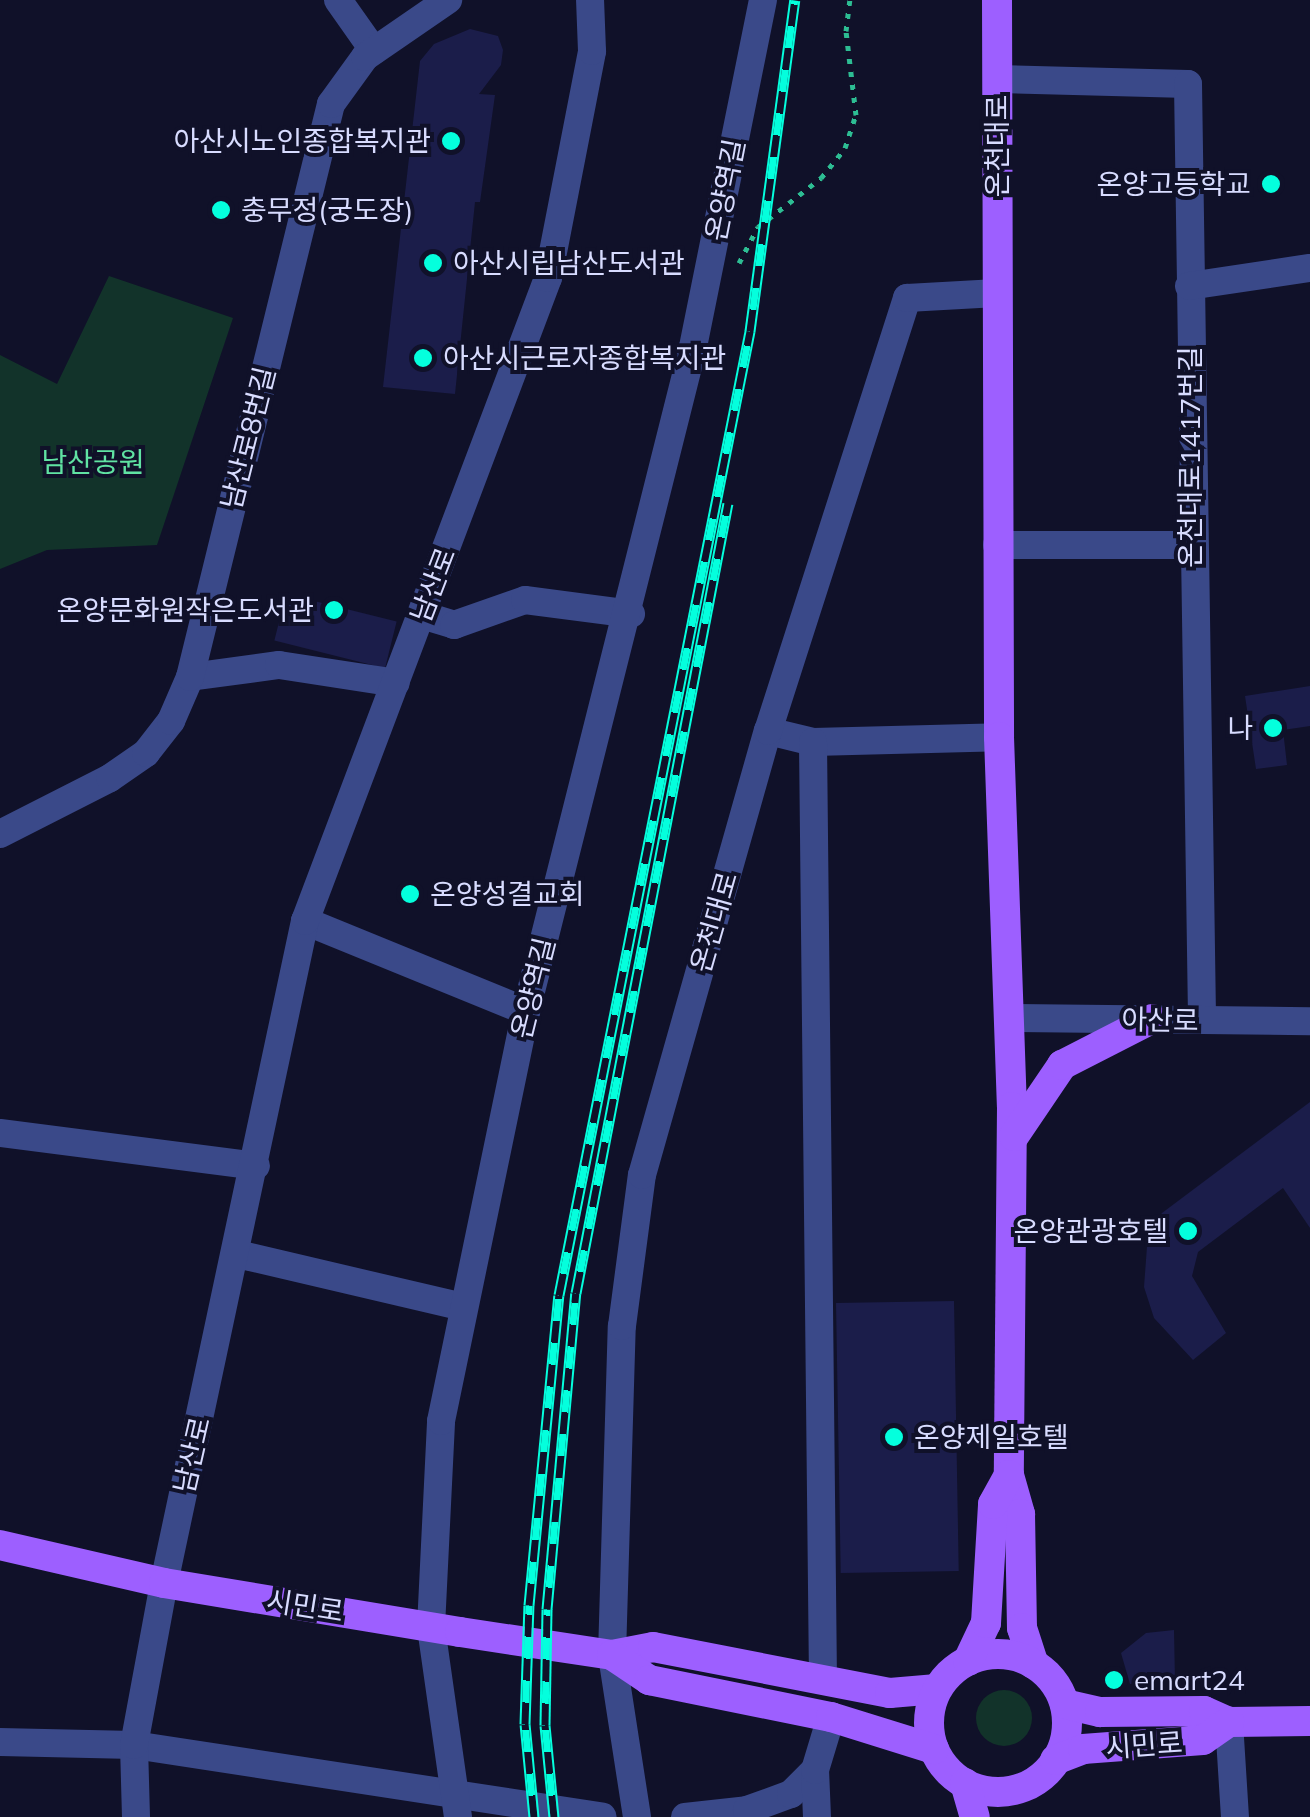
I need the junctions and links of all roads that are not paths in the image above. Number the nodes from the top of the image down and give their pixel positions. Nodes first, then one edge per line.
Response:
1 (338, 0) edge
2 (448, 0) edge
3 (590, 0) edge
4 (763, 0) edge
5 (996, 0) edge
6 (374, 51) junction
7 (997, 80) junction
8 (1310, 268) edge
9 (1189, 286) junction
10 (997, 293) junction
11 (997, 544) junction
12 (1190, 545) junction
13 (631, 614) junction
14 (422, 615) junction
15 (190, 677) junction
16 (396, 683) junction
17 (768, 731) junction
18 (999, 737) junction
19 (813, 742) junction
20 (0, 834) edge
21 (306, 921) junction
22 (526, 1010) junction
23 (1011, 1018) junction
24 (1152, 1020) junction
25 (1202, 1020) junction
26 (1310, 1021) edge
27 (0, 1133) edge
28 (1012, 1138) junction
29 (256, 1166) junction
30 (237, 1254) junction
31 (463, 1307) junction
32 (1009, 1474) junction
33 (0, 1545) edge
34 (164, 1583) junction
35 (431, 1627) junction
36 (612, 1655) junction
37 (968, 1661) junction
38 (1034, 1664) junction
39 (823, 1680) junction
40 (938, 1689) junction
41 (1064, 1704) junction
42 (831, 1717) junction
43 (1310, 1721) edge
44 (1229, 1722) junction
45 (0, 1742) edge
46 (134, 1745) junction
47 (934, 1749) junction
48 (815, 1770) junction
49 (1046, 1771) junction
50 (965, 1783) junction
51 (458, 1807) edge
52 (136, 1817) edge
53 (602, 1817) edge
54 (637, 1817) edge
55 (685, 1817) edge
56 (817, 1817) edge
57 (975, 1817) edge
58 (1025, 1817) edge
59 (1236, 1817) edge

1 - 6 street
2 - 6 street, 남산로8번길
3 - 14 street, 남산로
4 - 13 street, 온양역길
5 - 7 main road, 온천대로
6 - 15 street, 남산로8번길
7 - 9 street, 온천대로1417번길
7 - 10 main road, 온천대로
8 - 9 street
9 - 12 street, 온천대로1417번길
10 - 11 main road, 온천대로
10 - 17 street, 온천대로
11 - 12 street
11 - 18 main road, 온천대로
12 - 25 street, 온천대로1417번길
13 - 14 street
13 - 22 street, 온양역길
14 - 16 street, 남산로
15 - 16 street
15 - 20 street, 남산로8번길
16 - 21 street, 남산로
17 - 19 street
17 - 36 street, 온천대로
18 - 19 street
18 - 23 main road, 온천대로
19 - 39 street
21 - 22 street
21 - 29 street, 남산로
22 - 31 street, 온양역길
23 - 24 street, 아산로
23 - 28 main road, 온천대로
24 - 25 street, 아산로
24 - 28 main road
25 - 26 street, 아산로
27 - 29 street
28 - 32 main road, 온천대로
29 - 30 street, 남산로
30 - 31 street
30 - 34 street, 남산로
31 - 35 street, 온양역길
32 - 37 main road, 온천대로
32 - 38 main road, 온천대로
33 - 34 main road, 시민로
34 - 35 main road, 시민로
34 - 46 street, 남산로
35 - 36 main road, 시민로
35 - 51 street, 온양역길
36 - 39 main road, 시민로
36 - 42 main road, 시민로
36 - 54 street
37 - 38 main road
37 - 40 main road
38 - 41 main road
39 - 40 main road, 시민로
40 - 47 main road
41 - 44 main road, 시민로
41 - 49 main road
42 - 47 main road, 시민로
42 - 48 street
43 - 44 main road, 시민로
44 - 49 main road, 시민로
44 - 59 street
45 - 46 street
46 - 51 street
46 - 52 street, 남산로
47 - 50 main road
48 - 55 street
48 - 56 street
49 - 50 main road
49 - 58 main road
50 - 57 main road
51 - 53 street

